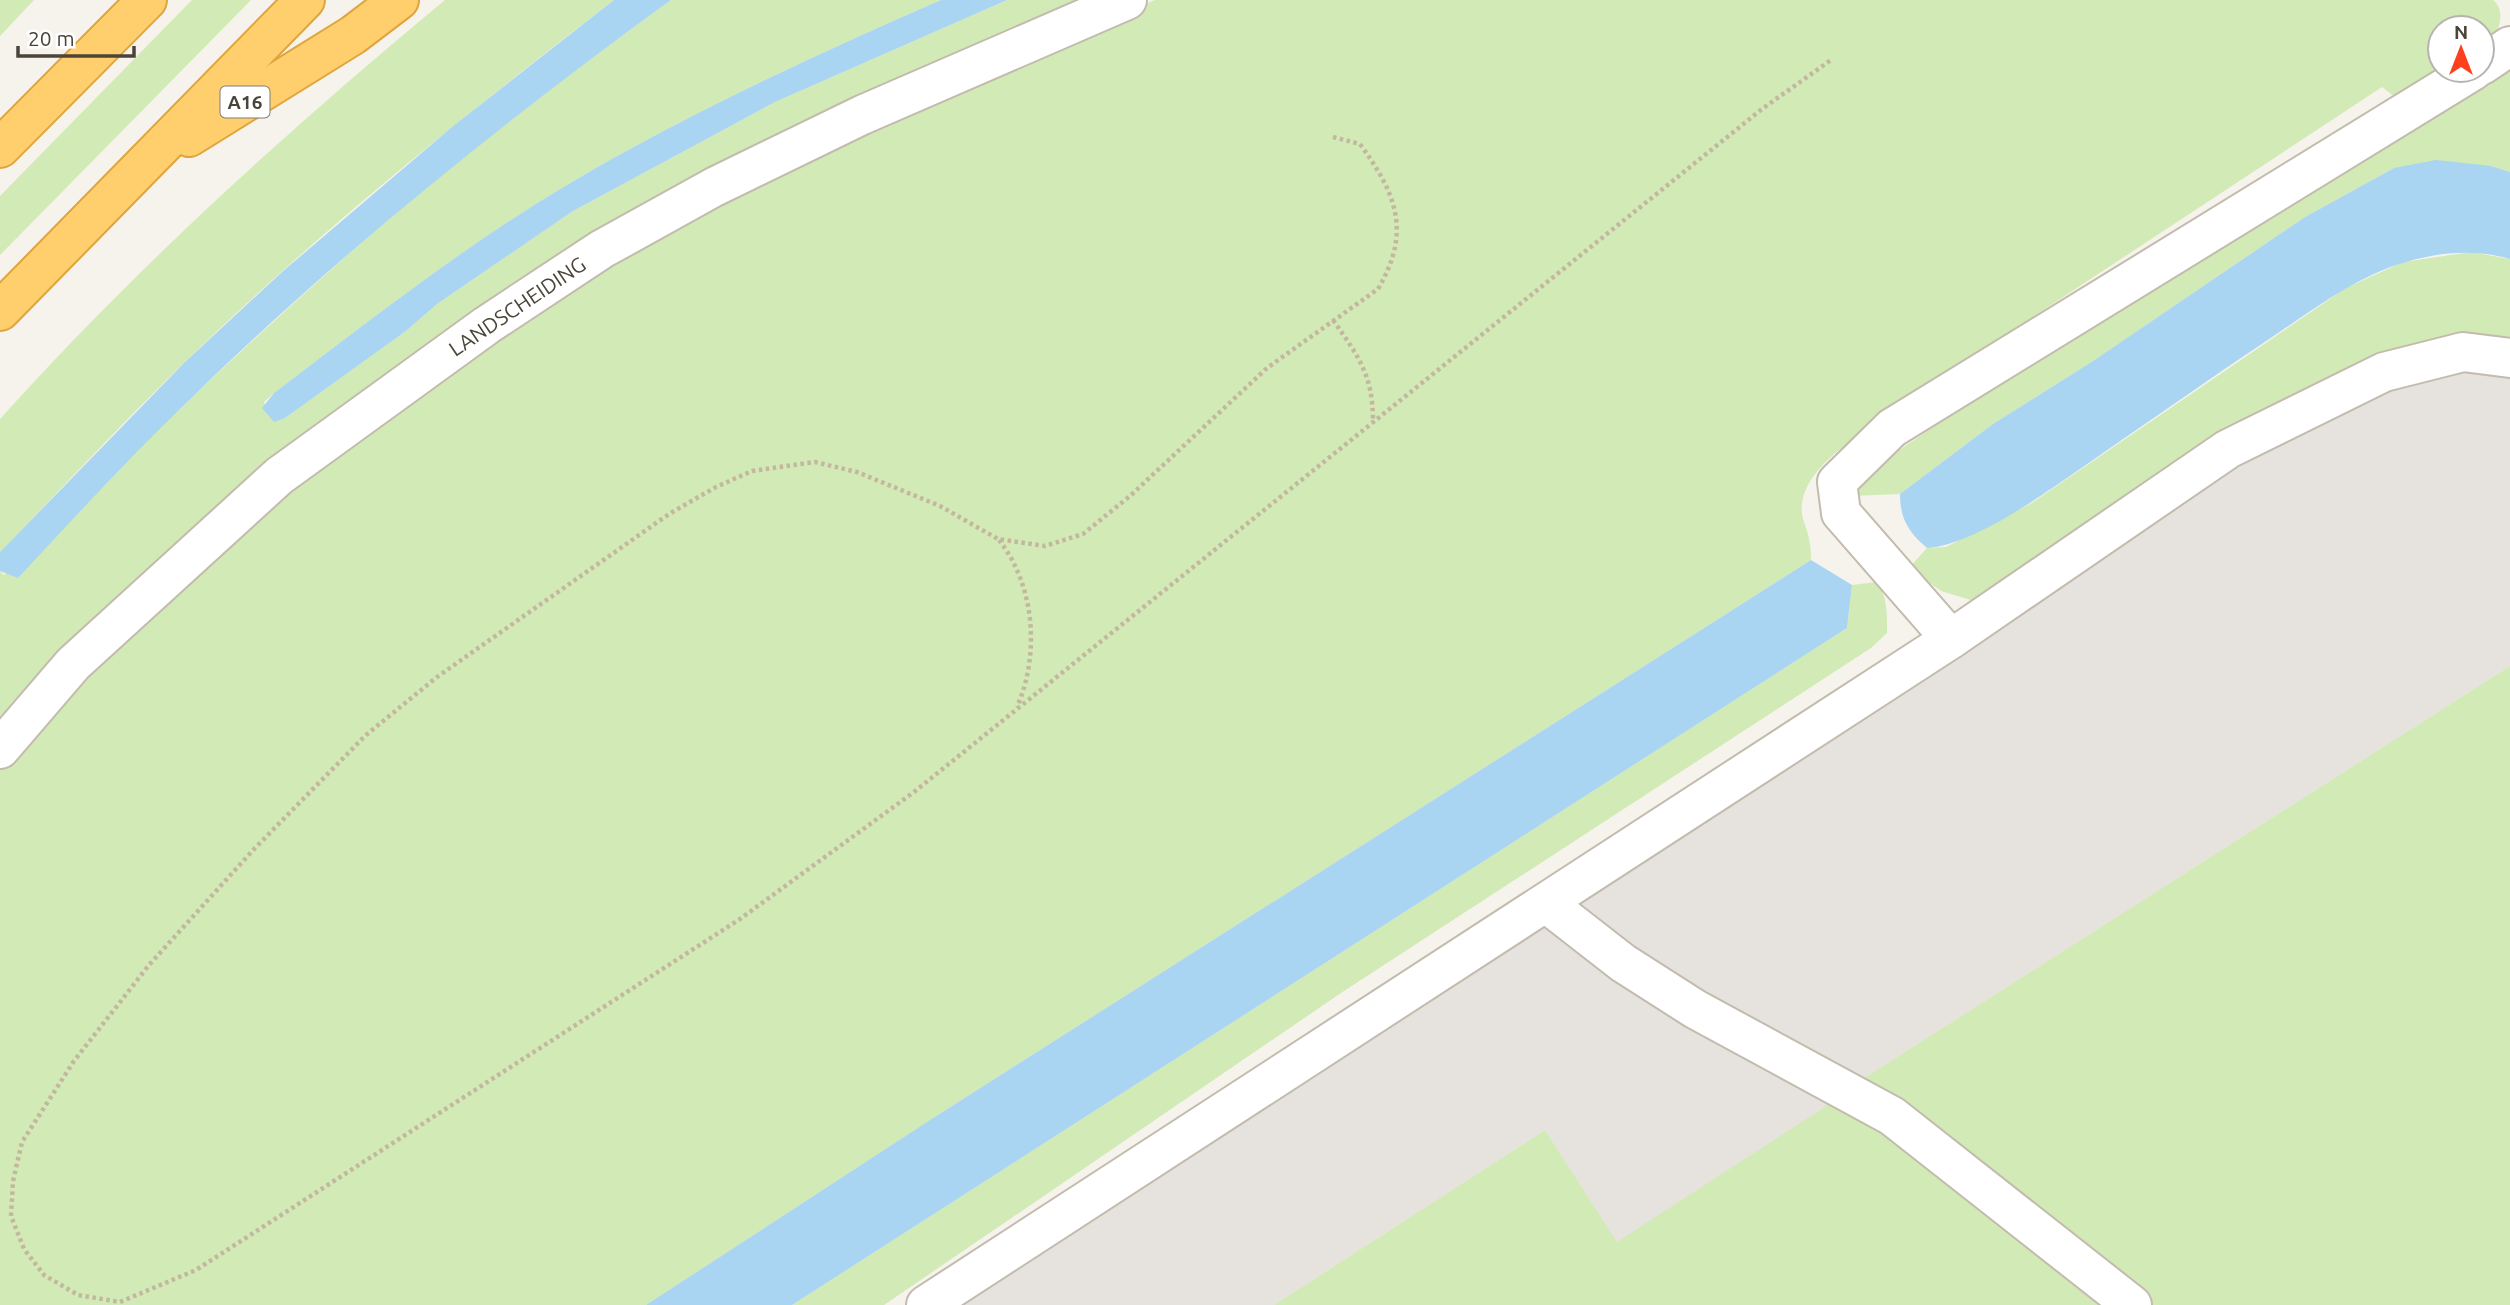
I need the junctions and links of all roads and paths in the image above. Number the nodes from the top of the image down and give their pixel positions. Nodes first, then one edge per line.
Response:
1 (305, 0) edge
2 (398, 0) edge
3 (1127, 0) edge
4 (145, 2) edge
5 (1831, 60) dead end
6 (2451, 84) edge
7 (1333, 137) dead end
8 (0, 148) edge
9 (136, 169) junction
10 (0, 311) edge
11 (1333, 320) junction
12 (2510, 358) edge
13 (1373, 422) junction
14 (998, 539) junction
15 (1951, 639) junction
16 (1015, 710) junction
17 (0, 749) edge
18 (1546, 904) junction
19 (926, 1305) edge
20 (2132, 1305) edge

1 - 9 highway, A16
2 - 9 highway, A16
3 - 17 street, LANDSCHEIDING
4 - 8 highway
5 - 13 path
6 - 15 street
7 - 11 path
9 - 10 highway, A16
11 - 13 path
11 - 14 path
12 - 15 street
13 - 16 path
14 - 16 path
14 - 16 path
15 - 18 street
18 - 19 street
18 - 20 street

